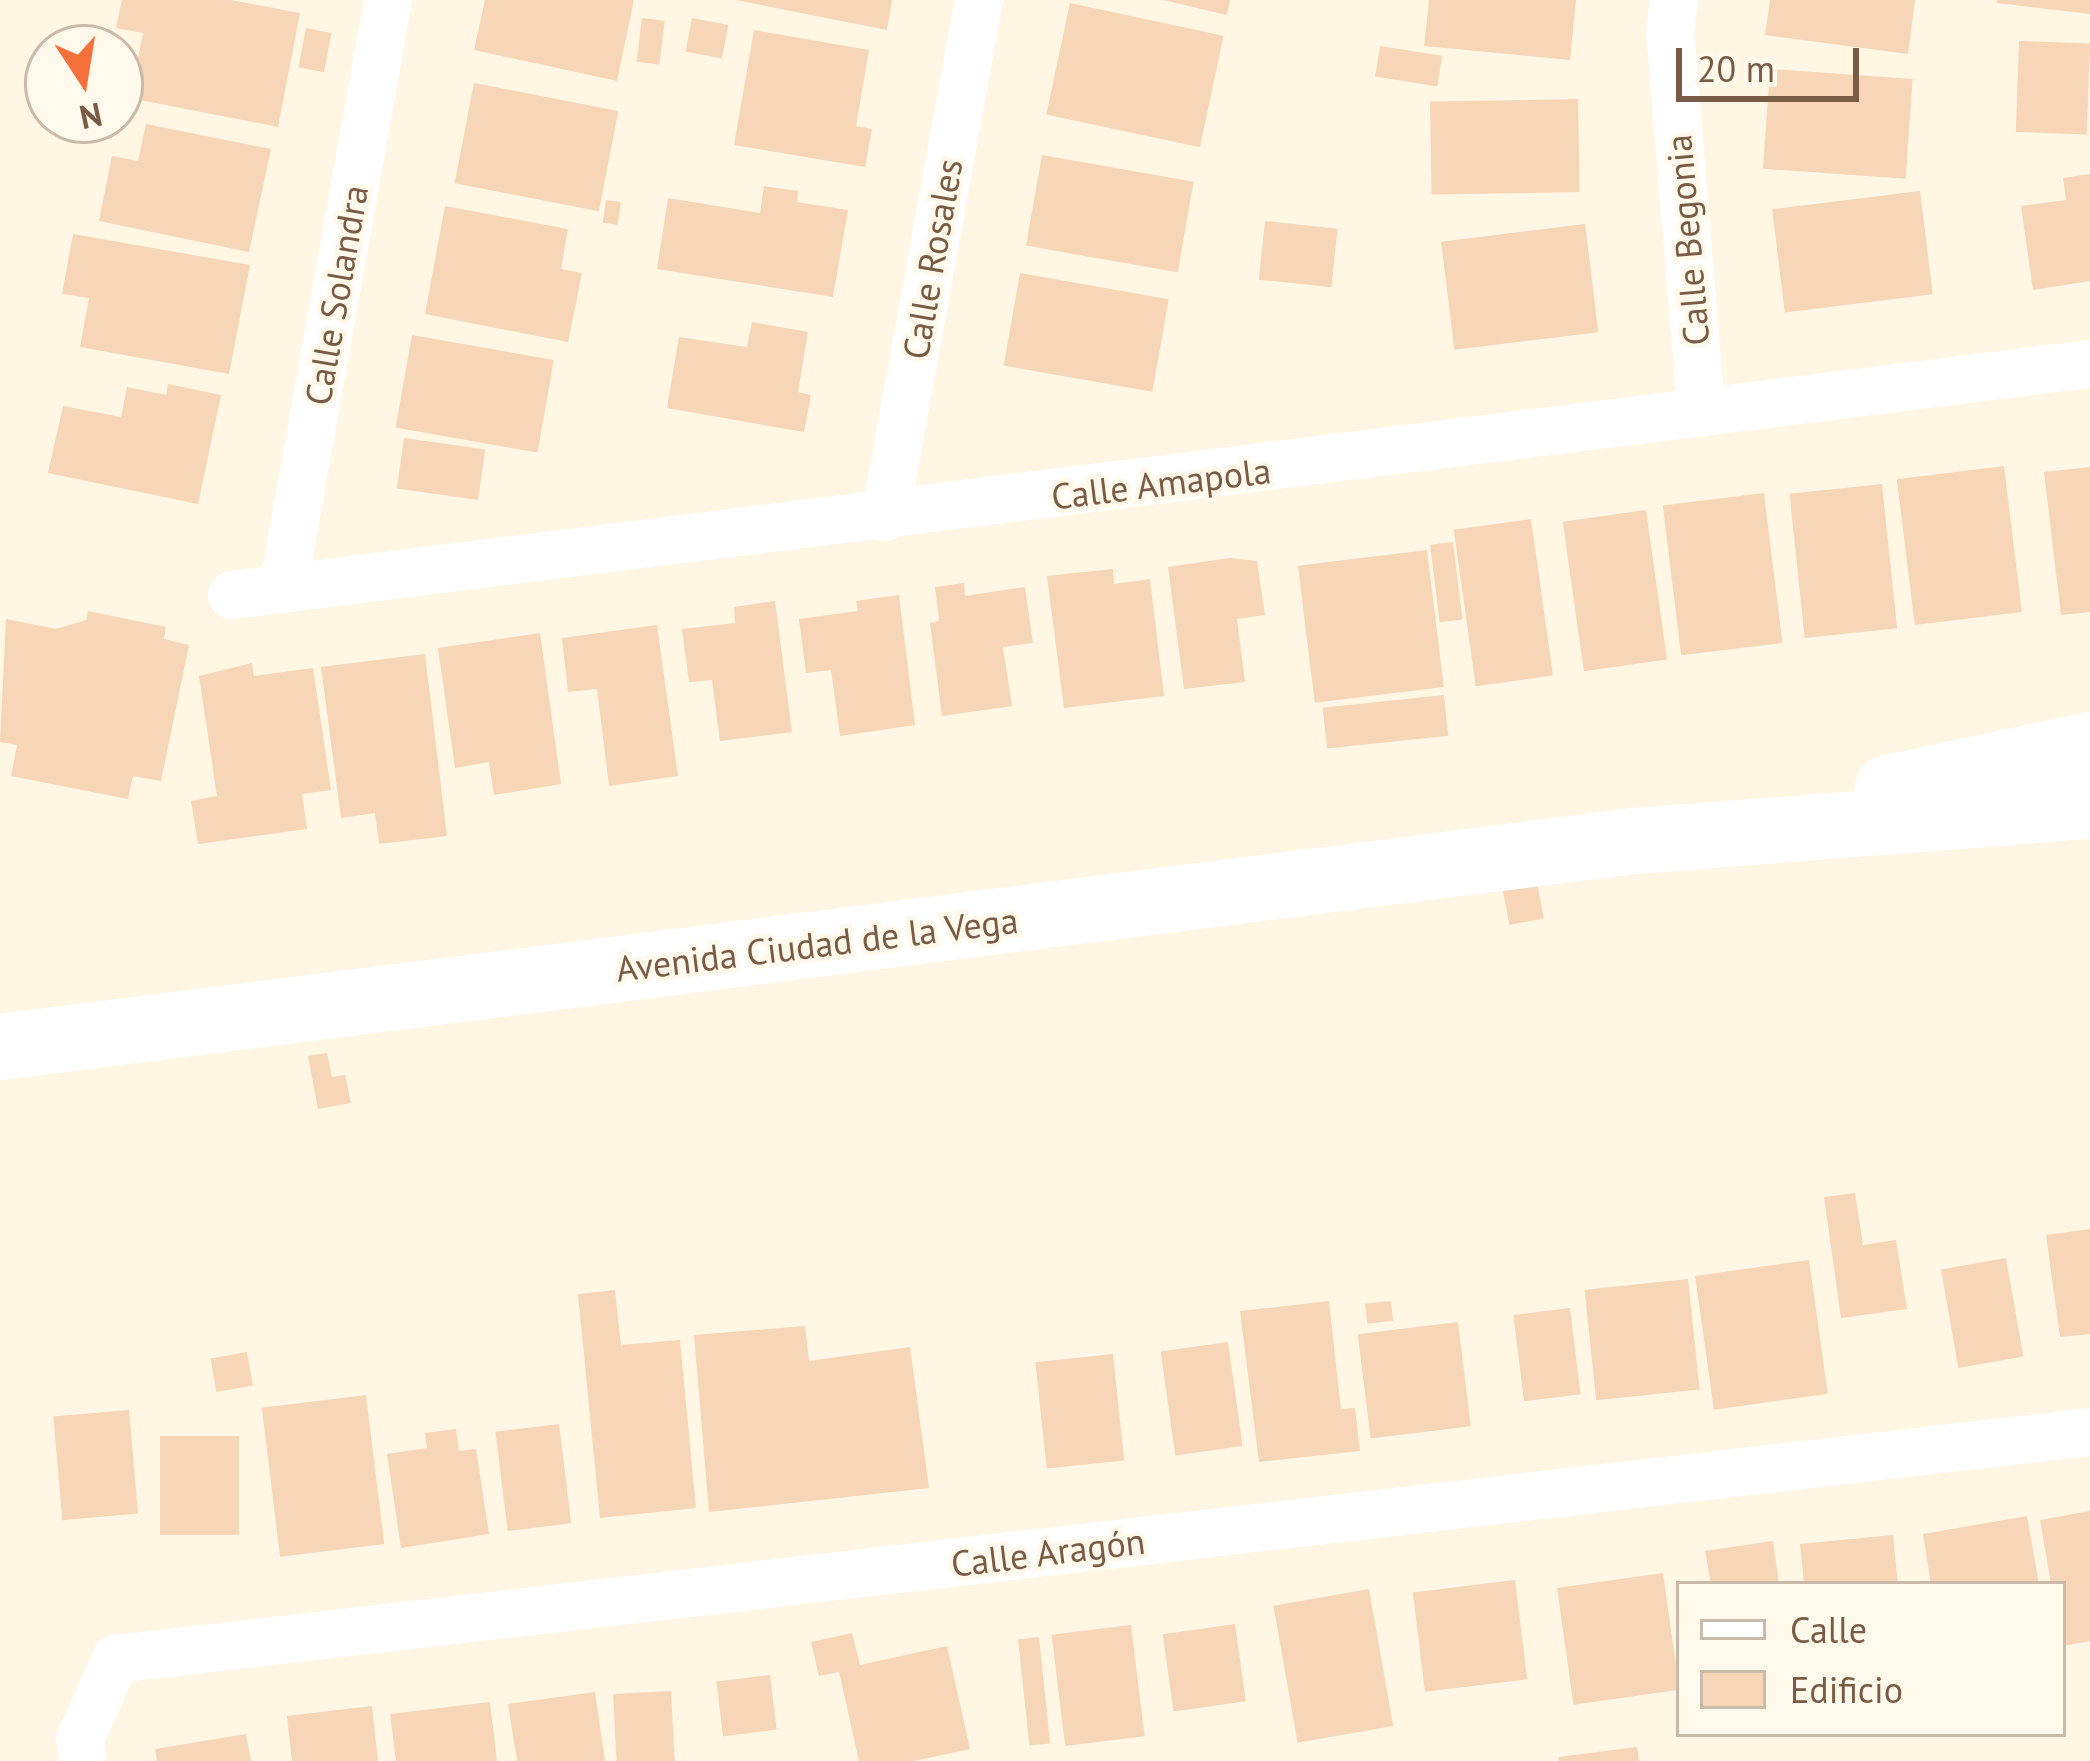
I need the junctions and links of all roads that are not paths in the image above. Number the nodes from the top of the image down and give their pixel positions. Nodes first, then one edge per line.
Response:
1 (388, 0) edge
2 (979, 0) edge
3 (1674, 0) edge
4 (2090, 364) edge
5 (1701, 410) junction
6 (885, 517) junction
7 (283, 589) junction
8 (232, 595) dead end
9 (2090, 745) edge
10 (2090, 806) edge
11 (1635, 841) junction
12 (0, 1047) edge
13 (2090, 1432) edge
14 (82, 1761) edge

1 - 7 street, Calle Solandra
2 - 6 street, Calle Rosales
3 - 5 street, Calle Begonia
4 - 5 street, Calle Amapola
5 - 6 street, Calle Amapola
6 - 7 street, Calle Amapola
7 - 8 street, Calle Amapola
9 - 11 street, Avenida Ciudad de la Vega
10 - 11 street, Avenida Ciudad de la Vega
11 - 12 street, Avenida Ciudad de la Vega
13 - 14 street, Calle Aragón

